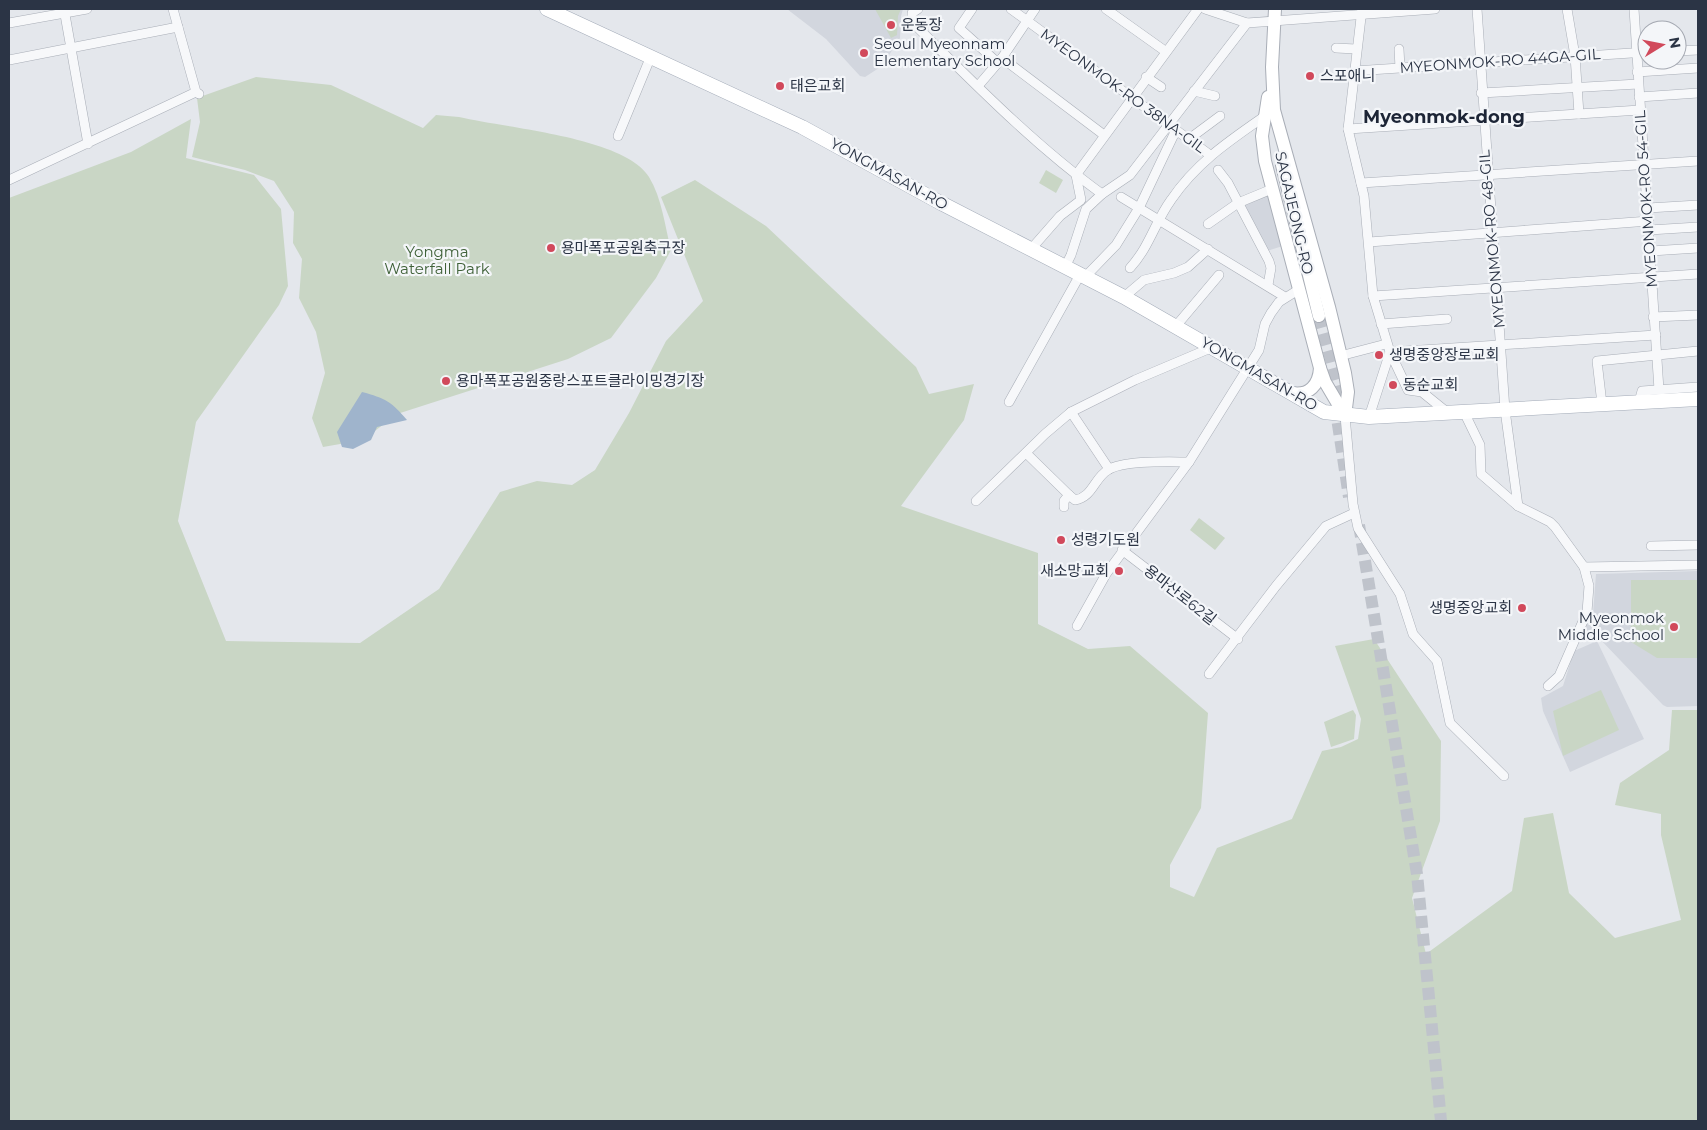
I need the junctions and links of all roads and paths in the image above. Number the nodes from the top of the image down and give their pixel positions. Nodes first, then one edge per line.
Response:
1 (87, 9) edge
2 (174, 9) edge
3 (547, 9) edge
4 (918, 9) edge
5 (972, 9) edge
6 (1011, 9) edge
7 (1035, 9) edge
8 (1106, 9) edge
9 (1198, 9) edge
10 (1205, 9) edge
11 (1275, 9) edge
12 (1435, 9) edge
13 (1477, 9) edge
14 (1567, 9) edge
15 (1634, 9) edge
16 (64, 11) edge
17 (1362, 11) edge
18 (1027, 20) junction
19 (1274, 22) junction
20 (9, 23) edge
21 (1248, 23) junction
22 (178, 27) junction
23 (70, 48) junction
24 (1336, 48) dead end
25 (1398, 48) dead end
26 (1356, 49) junction
27 (1165, 51) junction
28 (1636, 53) junction
29 (651, 56) junction
30 (1575, 56) junction
31 (9, 60) edge
32 (1000, 61) junction
33 (1480, 62) junction
34 (1400, 68) junction
35 (1698, 68) edge
36 (1354, 71) junction
37 (1637, 72) junction
38 (1146, 77) junction
39 (1638, 84) junction
40 (978, 86) junction
41 (1577, 87) junction
42 (1161, 88) dead end
43 (1194, 91) junction
44 (1481, 93) junction
45 (1698, 93) edge
46 (1132, 96) junction
47 (1215, 96) dead end
48 (1639, 97) junction
49 (1640, 110) junction
50 (1579, 114) junction
51 (1220, 116) dead end
52 (1268, 117) junction
53 (1483, 120) junction
54 (1172, 127) junction
55 (1348, 129) junction
56 (1104, 134) junction
57 (618, 136) dead end
58 (1189, 139) junction
59 (88, 144) junction
60 (1210, 155) junction
61 (1698, 161) edge
62 (1644, 164) junction
63 (1218, 170) dead end
64 (1076, 175) junction
65 (1487, 175) junction
66 (9, 180) edge
67 (1361, 183) junction
68 (1272, 189) junction
69 (1102, 194) junction
70 (1121, 197) dead end
71 (1238, 203) junction
72 (1698, 205) edge
73 (1139, 208) junction
74 (1648, 208) junction
75 (1160, 222) junction
76 (1208, 224) dead end
77 (1649, 226) junction
78 (1698, 227) edge
79 (1493, 232) junction
80 (1369, 242) junction
81 (1032, 248) junction
82 (1698, 248) edge
83 (1208, 249) junction
84 (1651, 251) junction
85 (1066, 265) junction
86 (1130, 268) dead end
87 (1698, 274) edge
88 (1084, 275) junction
89 (1220, 275) dead end
90 (1652, 278) junction
91 (1268, 286) junction
92 (1496, 288) junction
93 (1298, 290) junction
94 (1373, 296) junction
95 (1124, 297) junction
96 (1285, 297) junction
97 (1698, 315) edge
98 (1316, 317) tunnel mouth
99 (1653, 317) junction
100 (1447, 319) dead end
101 (1380, 324) junction
102 (1176, 326) junction
103 (1656, 335) junction
104 (1501, 344) junction
105 (1214, 347) junction
106 (1388, 348) junction
107 (1698, 351) edge
108 (1658, 353) junction
109 (1340, 356) junction
110 (1248, 368) junction
111 (1322, 373) junction
112 (1345, 373) junction
113 (1698, 387) edge
114 (1659, 390) junction
115 (1292, 393) junction
116 (1698, 398) edge
117 (1009, 402) dead end
118 (1640, 402) junction
119 (1602, 404) junction
120 (1506, 410) junction
121 (1071, 412) junction
122 (1464, 412) junction
123 (1448, 413) junction
124 (1344, 416) junction
125 (1369, 417) junction
126 (1026, 453) junction
127 (1189, 462) junction
128 (1109, 469) junction
129 (1069, 495) junction
130 (976, 501) dead end
131 (1518, 506) junction
132 (1064, 507) dead end
133 (1354, 513) junction
134 (1698, 545) edge
135 (1651, 546) dead end
136 (1122, 550) junction
137 (1698, 565) edge
138 (1584, 567) junction
139 (1077, 626) dead end
140 (1238, 639) junction
141 (1209, 674) dead end
142 (1548, 686) dead end
143 (1504, 776) dead end

1 - 16 street
2 - 22 street
3 - 29 main road, YONGMASAN-RO
4 - 40 street
5 - 32 street
6 - 18 street, MYEONMOK-RO 38NA-GIL
7 - 18 street
8 - 27 street
9 - 27 street
10 - 21 street
11 - 19 main road
12 - 17 street
13 - 33 street, MYEONMOK-RO 48-GIL
14 - 30 street
15 - 28 street, MYEONMOK-RO 54-GIL
16 - 20 street
16 - 23 street
17 - 19 street
17 - 26 street
18 - 32 street
18 - 46 street, MYEONMOK-RO 38NA-GIL
19 - 21 street
19 - 52 main road
21 - 43 street
22 - 23 street
22 - 59 street
23 - 31 street
23 - 59 street
24 - 26 street
25 - 34 street
26 - 36 street
27 - 38 street
28 - 30 street, MYEONMOK-RO 44GA-GIL
28 - 37 street, MYEONMOK-RO 54-GIL
29 - 57 street
29 - 81 main road, YONGMASAN-RO
30 - 33 street, MYEONMOK-RO 44GA-GIL
30 - 41 street
32 - 40 street
32 - 56 street
33 - 34 street, MYEONMOK-RO 44GA-GIL
33 - 44 street, MYEONMOK-RO 48-GIL
34 - 36 street, MYEONMOK-RO 44GA-GIL
35 - 37 street
36 - 55 street
37 - 39 street, MYEONMOK-RO 54-GIL
38 - 42 street
38 - 46 street
39 - 41 street
39 - 48 street, MYEONMOK-RO 54-GIL
40 - 64 street
41 - 44 street
41 - 50 street
43 - 47 street
43 - 54 street
44 - 53 street, MYEONMOK-RO 48-GIL
45 - 48 street
46 - 54 street, MYEONMOK-RO 38NA-GIL
46 - 56 street
48 - 49 street, MYEONMOK-RO 54-GIL
49 - 50 street
49 - 62 street, MYEONMOK-RO 54-GIL
50 - 53 street
51 - 58 street
52 - 60 street
52 - 68 main road
52 - 98 main road, SAGAJEONG-RO
52 - 109 main road
53 - 55 street
53 - 65 street, MYEONMOK-RO 48-GIL
54 - 58 street, MYEONMOK-RO 38NA-GIL
54 - 69 street
54 - 73 street
55 - 67 street
56 - 64 street
58 - 60 street, MYEONMOK-RO 38NA-GIL
59 - 66 street
60 - 75 street
61 - 62 street
62 - 65 street
62 - 74 street, MYEONMOK-RO 54-GIL
63 - 71 street
64 - 69 street
64 - 81 street
65 - 67 street
65 - 79 street, MYEONMOK-RO 48-GIL
67 - 80 street
68 - 71 street
68 - 93 main road
69 - 85 street
70 - 73 street
71 - 76 street
71 - 91 street
72 - 74 street
73 - 75 street
73 - 88 street
74 - 77 street, MYEONMOK-RO 54-GIL
75 - 83 street
75 - 86 street
77 - 78 street
77 - 79 street
77 - 84 street, MYEONMOK-RO 54-GIL
79 - 80 street
79 - 92 street, MYEONMOK-RO 48-GIL
80 - 94 street
81 - 85 main road, YONGMASAN-RO
82 - 84 street
83 - 91 street
83 - 95 street
84 - 90 street, MYEONMOK-RO 54-GIL
85 - 88 main road, YONGMASAN-RO
87 - 90 street
88 - 95 main road, YONGMASAN-RO
88 - 117 street
89 - 102 street
90 - 92 street
90 - 99 street, MYEONMOK-RO 54-GIL
91 - 96 street
92 - 94 street
92 - 104 street, MYEONMOK-RO 48-GIL
93 - 96 street
93 - 111 main road
94 - 101 street
95 - 102 main road, YONGMASAN-RO
96 - 110 street
97 - 99 street
99 - 103 street, MYEONMOK-RO 54-GIL
100 - 101 street
101 - 106 street
102 - 105 main road, YONGMASAN-RO
103 - 104 street
103 - 108 street, MYEONMOK-RO 54-GIL
104 - 106 street
104 - 120 street, MYEONMOK-RO 48-GIL
105 - 110 main road, YONGMASAN-RO
105 - 121 street
106 - 109 street
106 - 123 street
106 - 125 street
107 - 108 street
108 - 114 street, MYEONMOK-RO 54-GIL
108 - 119 street
109 - 112 main road
110 - 115 main road, YONGMASAN-RO
110 - 127 street
111 - 112 main road
111 - 115 main road
111 - 124 main road
112 - 124 main road
113 - 114 street
114 - 118 street
115 - 124 main road, YONGMASAN-RO
116 - 118 main road, YONGMASAN-RO
118 - 119 main road, YONGMASAN-RO
119 - 120 main road, YONGMASAN-RO
120 - 122 main road, YONGMASAN-RO
120 - 131 street, MYEONMOK-RO 48-GIL
121 - 126 street
121 - 128 street
122 - 123 main road, YONGMASAN-RO
122 - 131 street
123 - 125 main road, YONGMASAN-RO
124 - 125 main road, YONGMASAN-RO
124 - 133 street
126 - 129 street
126 - 130 street
127 - 128 street
127 - 136 street
128 - 129 street
129 - 132 street
131 - 138 street
133 - 140 street
133 - 143 street
134 - 135 street
136 - 139 street
136 - 140 street, 용마산로62길
137 - 138 street
138 - 142 street
140 - 141 street

